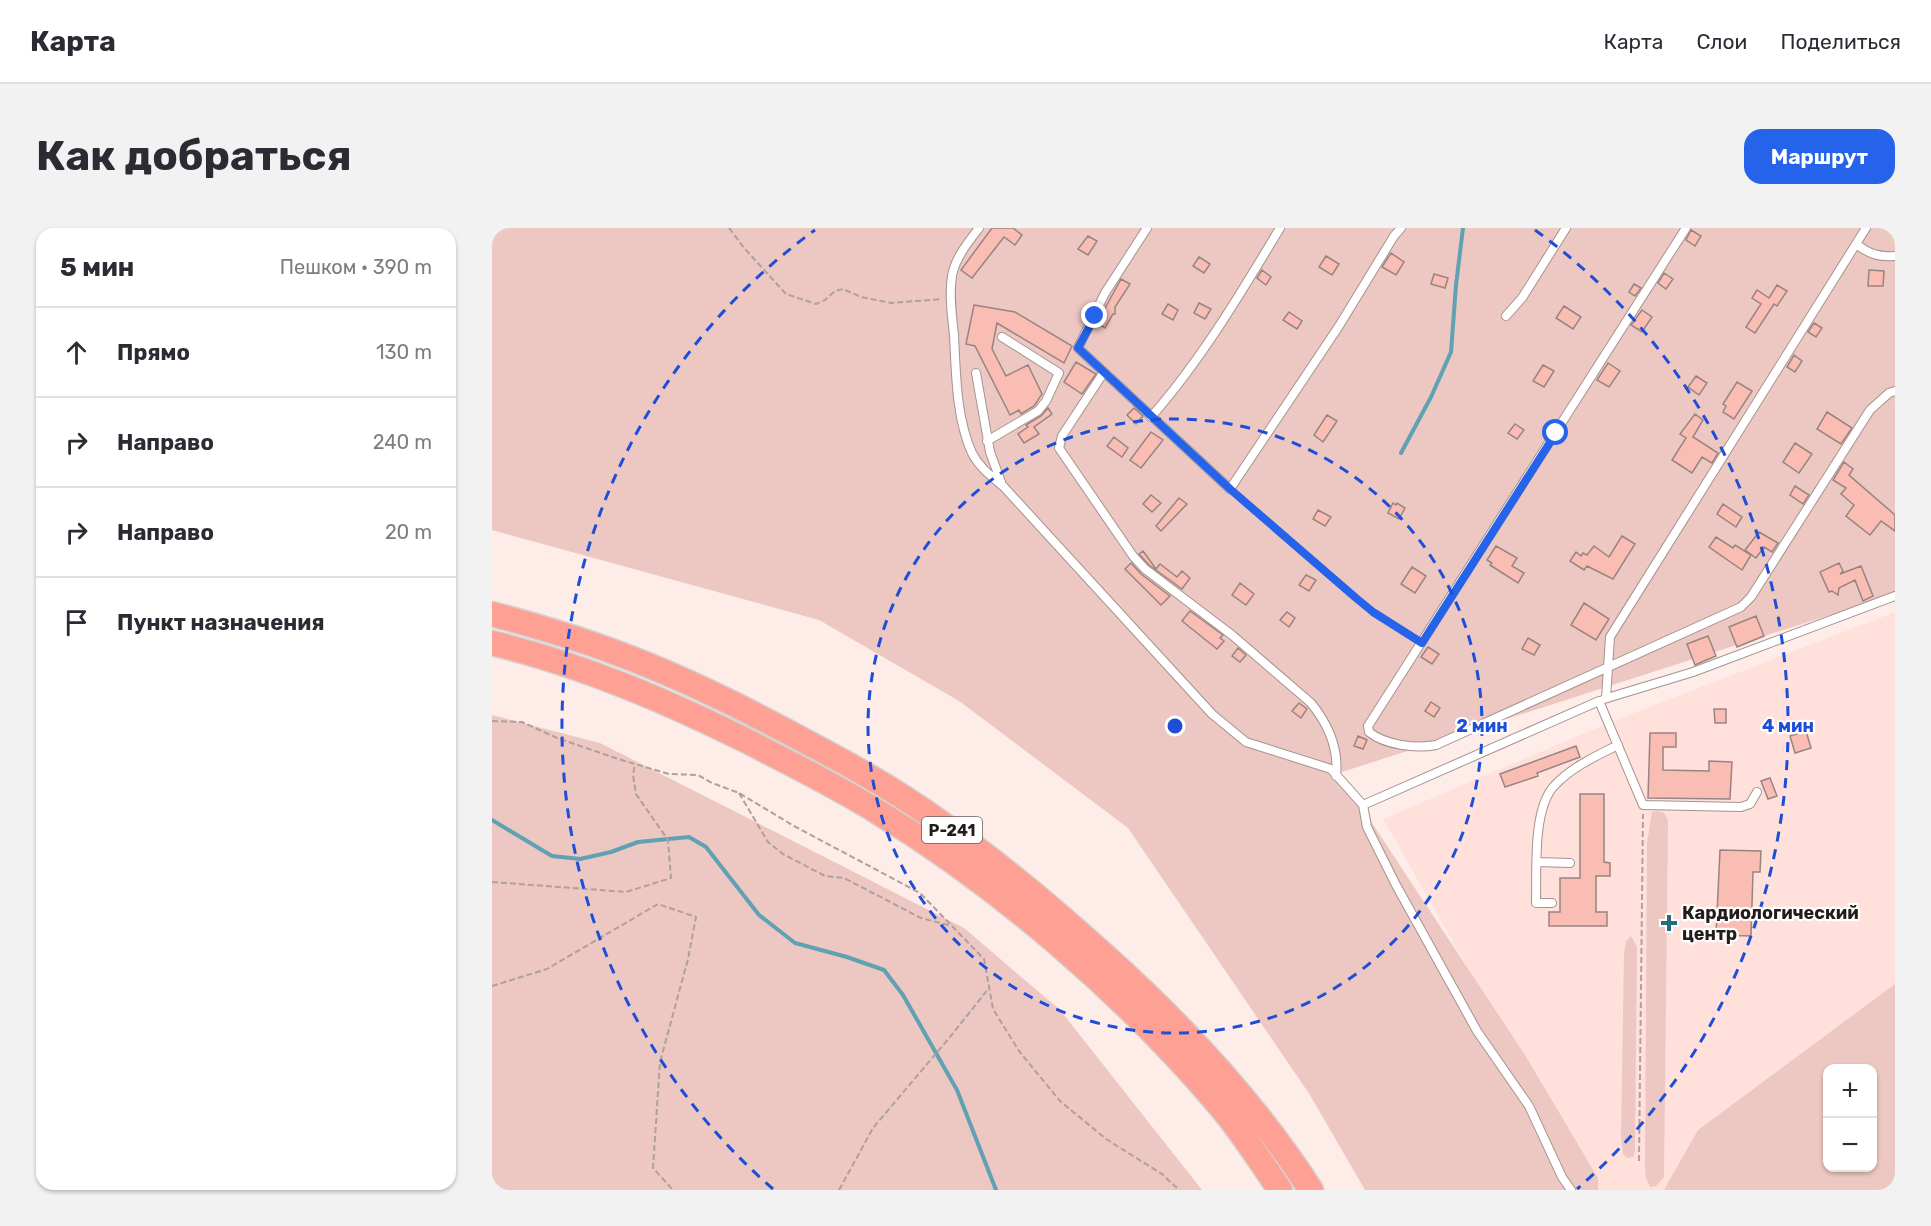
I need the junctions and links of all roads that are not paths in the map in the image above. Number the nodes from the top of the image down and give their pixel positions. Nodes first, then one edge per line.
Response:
1 (979, 228) edge
2 (1147, 228) edge
3 (1280, 228) edge
4 (1401, 228) edge
5 (1566, 228) edge
6 (1686, 228) edge
7 (1866, 228) edge
8 (1856, 244) junction
9 (1895, 256) edge
10 (1506, 315) dead end
11 (1002, 338) dead end
12 (1104, 372) junction
13 (976, 373) dead end
14 (1895, 391) edge
15 (1151, 417) junction
16 (987, 441) junction
17 (1003, 486) junction
18 (1895, 596) edge
19 (492, 614) edge
20 (492, 643) edge
21 (1606, 669) junction
22 (1603, 699) junction
23 (1618, 745) junction
24 (1336, 776) junction
25 (1757, 792) dead end
26 (1363, 805) junction
27 (1538, 862) junction
28 (1570, 863) dead end
29 (1552, 903) dead end
30 (1280, 1190) edge
31 (1311, 1190) edge
32 (1571, 1190) edge

1 - 17 lane
2 - 12 lane
3 - 15 lane
4 - 15 lane
5 - 10 lane
6 - 21 lane
7 - 8 lane
8 - 9 lane
8 - 21 lane
11 - 16 lane
12 - 15 lane
12 - 24 lane
13 - 16 lane
14 - 21 lane
16 - 17 lane
17 - 24 lane
18 - 22 lane
19 - 31 highway, Р-241
20 - 30 highway, Р-241
21 - 22 lane
22 - 23 lane
22 - 26 lane
23 - 25 lane
23 - 27 lane
24 - 26 lane
26 - 32 lane
27 - 28 lane
27 - 29 lane

